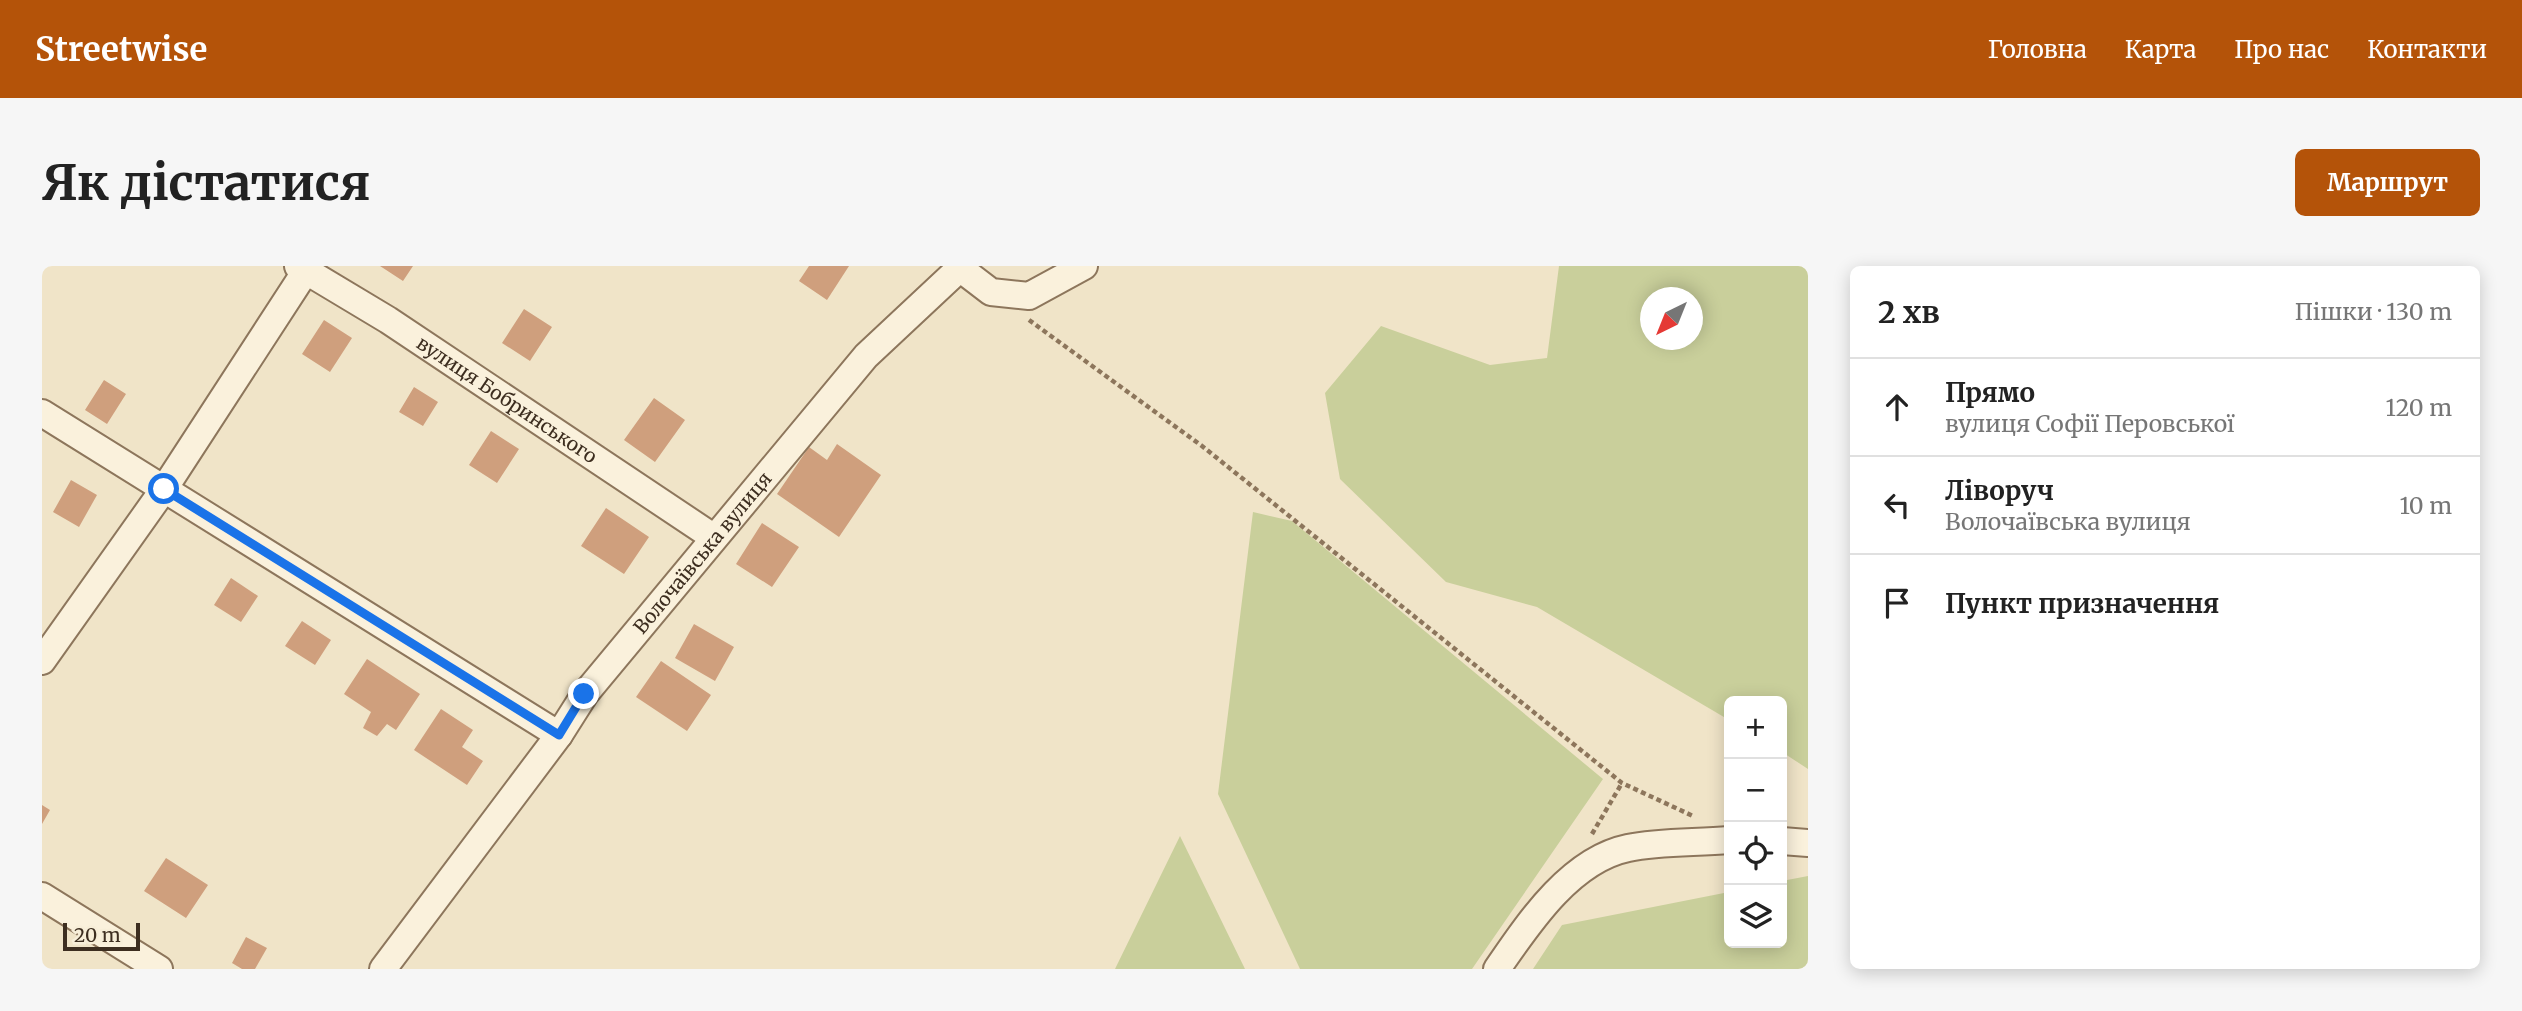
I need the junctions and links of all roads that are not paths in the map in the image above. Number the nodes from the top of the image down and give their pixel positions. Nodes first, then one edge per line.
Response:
1 (1084, 266) edge
2 (958, 267) edge
3 (304, 268) edge
4 (42, 413) edge
5 (164, 489) junction
6 (713, 537) junction
7 (42, 661) edge
8 (559, 735) junction
9 (1724, 840) edge
10 (1787, 841) edge
11 (1808, 843) edge
12 (42, 896) edge
13 (159, 969) edge
14 (383, 969) edge
15 (1497, 969) edge

1 - 2 street, Волочаївська вулиця
2 - 6 street, Волочаївська вулиця
3 - 5 street
3 - 6 street, вулиця Бобринського
4 - 5 street
5 - 7 street
5 - 8 street
6 - 8 street, Волочаївська вулиця
8 - 14 street, Волочаївська вулиця
9 - 15 street
10 - 11 street
12 - 13 street

